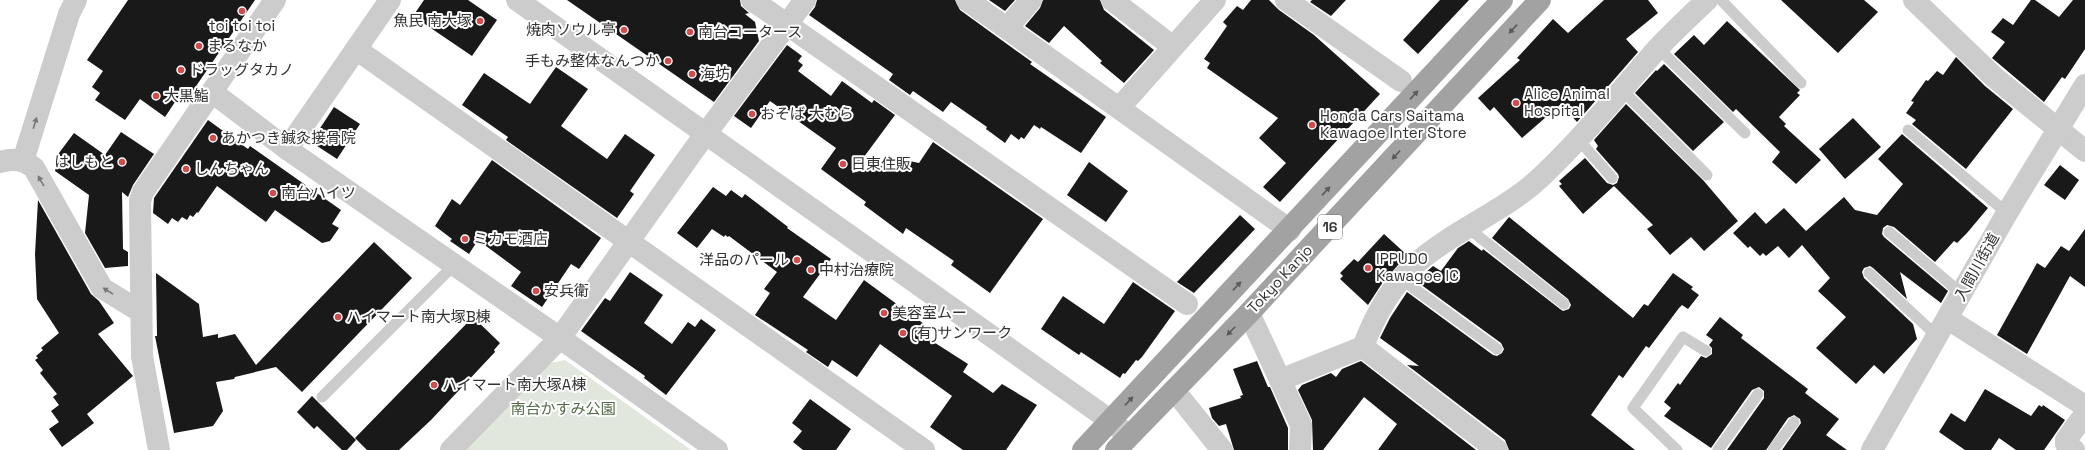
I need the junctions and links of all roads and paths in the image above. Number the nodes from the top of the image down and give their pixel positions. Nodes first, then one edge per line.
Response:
1 (76, 0) edge
2 (275, 0) edge
3 (390, 0) edge
4 (517, 0) edge
5 (752, 0) edge
6 (806, 0) edge
7 (967, 0) edge
8 (1031, 0) edge
9 (1112, 0) edge
10 (1215, 0) edge
11 (1286, 0) edge
12 (1502, 0) edge
13 (1540, 0) edge
14 (1707, 0) edge
15 (1721, 0) edge
16 (1914, 0) edge
17 (787, 25) junction
18 (1007, 28) junction
19 (1173, 47) junction
20 (1658, 48) junction
21 (356, 49) junction
22 (1401, 81) dead end
23 (1802, 83) dead end
24 (2085, 85) edge
25 (1622, 90) junction
26 (212, 92) junction
27 (1120, 107) junction
28 (1908, 130) dead end
29 (2057, 130) junction
30 (1745, 132) dead end
31 (705, 135) junction
32 (1579, 140) junction
33 (287, 149) junction
34 (2085, 151) edge
35 (23, 160) junction
36 (0, 162) edge
37 (1707, 175) dead end
38 (1612, 178) dead end
39 (2007, 213) junction
40 (1468, 228) junction
41 (1290, 230) junction
42 (1889, 232) dead end
43 (629, 241) junction
44 (454, 265) junction
45 (1869, 273) dead end
46 (1401, 280) junction
47 (1962, 294) junction
48 (1186, 304) dead end
49 (1564, 304) dead end
50 (141, 312) junction
51 (1249, 313) junction
52 (1943, 327) junction
53 (560, 338) junction
54 (1363, 347) junction
55 (1497, 349) dead end
56 (1706, 351) dead end
57 (1280, 380) junction
58 (1174, 390) junction
59 (1758, 394) dead end
60 (322, 397) dead end
61 (2085, 406) edge
62 (2085, 414) edge
63 (1111, 421) junction
64 (1794, 422) dead end
65 (1123, 443) edge
66 (159, 450) edge
67 (451, 450) edge
68 (717, 450) edge
69 (924, 450) edge
70 (1083, 450) edge
71 (1222, 450) edge
72 (1300, 450) edge
73 (1497, 450) edge
74 (1677, 450) edge
75 (1718, 450) edge
76 (1773, 450) edge
77 (1872, 450) edge
78 (2074, 450) edge

35 -> 1 street
2 - 26 street
3 - 21 street
4 - 31 street
5 - 17 street
6 - 17 street
7 - 18 street
8 - 18 street
9 - 19 street
10 - 19 street
11 - 22 street
41 -> 12 highway, Tokyo Kanjo / 16
13 -> 51 highway, Tokyo Kanjo / 16
14 - 20 street
15 - 23 lane
16 - 29 street
17 - 31 street
17 - 48 street
18 - 27 street
19 - 27 street
20 - 25 street
20 - 30 lane
21 - 33 street
21 - 43 street
24 - 29 street, 入間川街道
25 - 32 street
25 - 37 lane
26 - 33 street
26 - 50 street
27 - 41 street
28 - 39 lane
29 - 34 street
29 - 39 street, 入間川街道
31 - 43 street
31 - 63 street
32 - 38 lane
32 - 40 street
33 - 44 street
35 - 36 street
50 -> 35 street
39 - 47 street, 入間川街道
40 - 46 street
40 - 49 lane
63 -> 41 highway, Tokyo Kanjo / 16
42 - 47 lane
43 - 53 street
43 - 69 street
44 - 53 street
44 - 60 lane
45 - 52 lane
46 - 54 street
46 - 55 lane
47 - 52 street, 入間川街道
50 - 66 street
51 - 57 street
51 -> 58 highway, Tokyo Kanjo / 16
52 - 61 street
52 - 77 street, 入間川街道
53 - 67 street
53 - 68 street
54 - 57 street
54 - 73 street
56 - 74 lane
57 - 72 street
58 - 65 highway, Tokyo Kanjo / 16
58 - 71 street
59 - 75 lane
62 - 78 street
63 - 65 street
63 - 70 highway, Tokyo Kanjo / 16
64 - 76 lane

